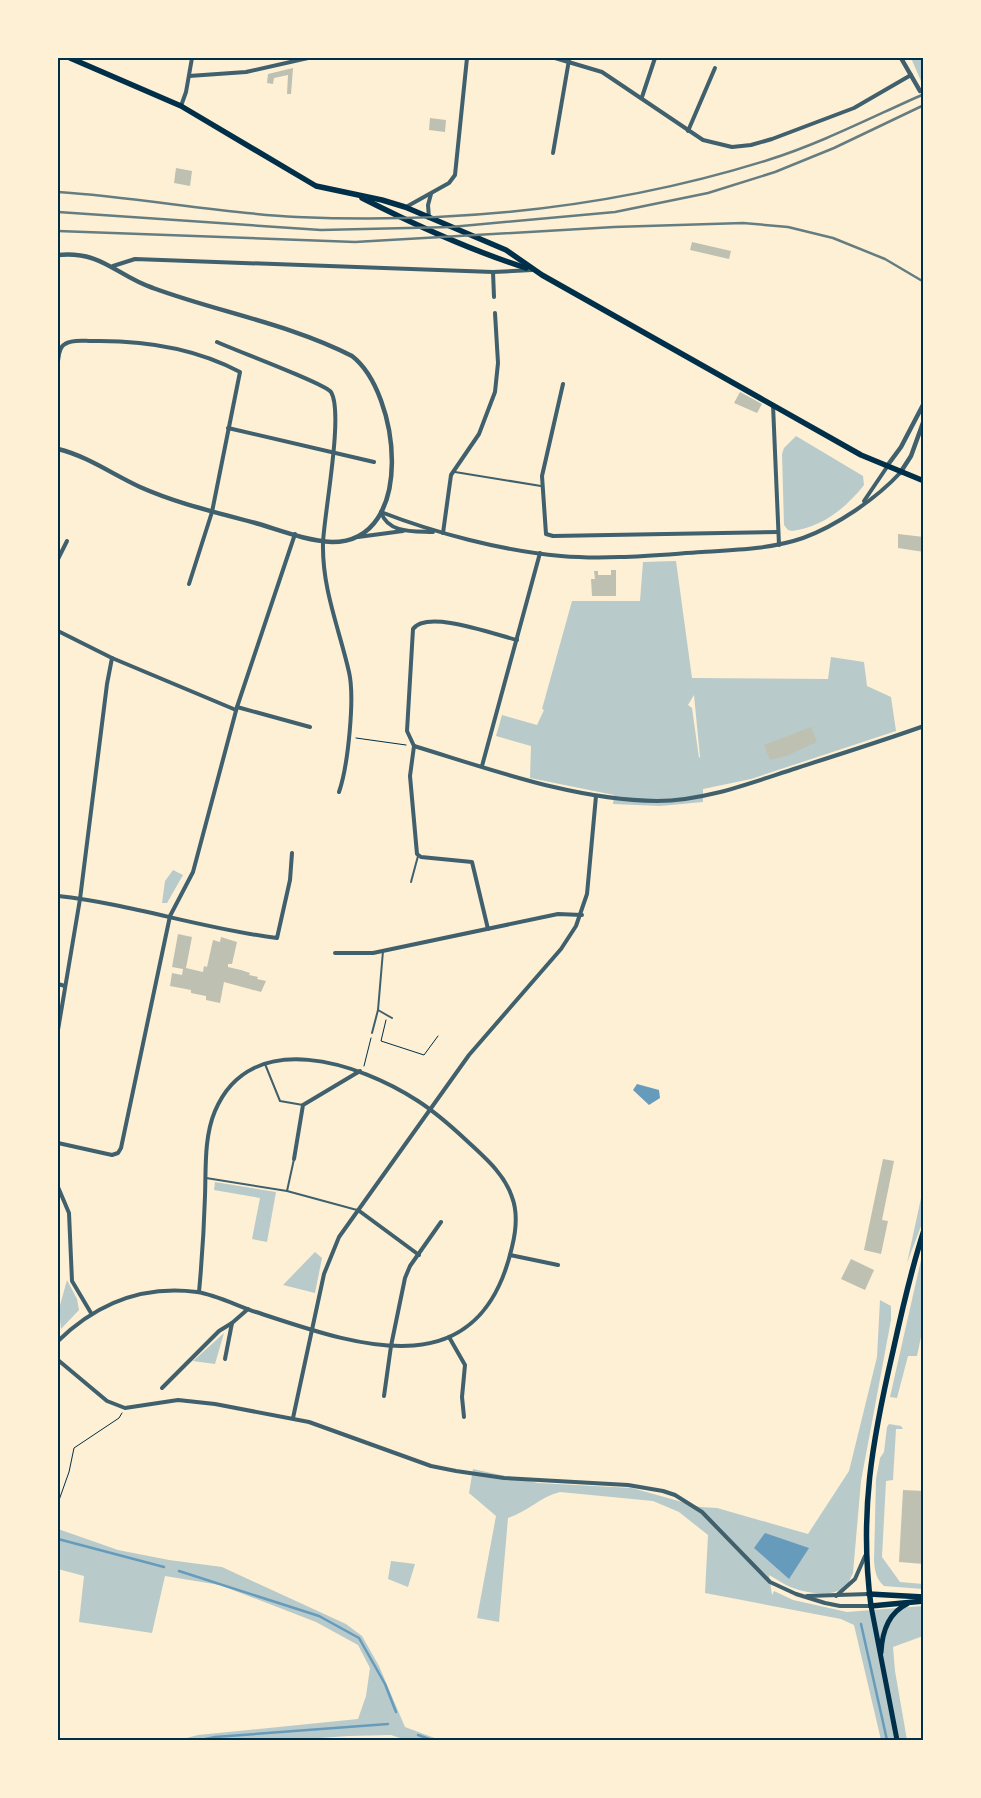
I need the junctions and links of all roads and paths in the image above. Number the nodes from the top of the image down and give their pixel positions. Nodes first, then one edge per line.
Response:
1 (70, 58) edge
2 (192, 58) edge
3 (308, 58) edge
4 (467, 58) edge
5 (555, 58) edge
6 (655, 58) edge
7 (901, 58) edge
8 (569, 59) edge
9 (85, 60) edge
10 (289, 60) edge
11 (715, 68) dead end
12 (911, 75) junction
13 (189, 76) junction
14 (920, 91) dead end
15 (642, 97) junction
16 (181, 106) junction
17 (688, 131) junction
18 (553, 153) dead end
19 (431, 194) junction
20 (356, 195) junction
21 (405, 207) junction
22 (429, 218) junction
23 (58, 255) edge
24 (112, 266) junction
25 (532, 270) junction
26 (493, 272) junction
27 (494, 297) dead end
28 (496, 313) dead end
29 (217, 342) dead end
30 (58, 361) edge
31 (563, 384) dead end
32 (924, 403) edge
33 (773, 405) junction
34 (924, 420) edge
35 (228, 428) junction
36 (58, 449) edge
37 (334, 452) junction
38 (374, 462) dead end
39 (886, 467) junction
40 (452, 472) junction
41 (900, 472) junction
42 (924, 481) edge
43 (542, 486) junction
44 (863, 503) junction
45 (212, 512) junction
46 (381, 512) junction
47 (407, 530) junction
48 (778, 532) junction
49 (443, 533) junction
50 (295, 534) junction
51 (356, 537) junction
52 (67, 541) dead end
53 (323, 541) junction
54 (779, 545) junction
55 (540, 553) junction
56 (58, 559) edge
57 (189, 584) dead end
58 (58, 632) edge
59 (517, 640) junction
60 (112, 658) junction
61 (237, 709) junction
62 (310, 726) dead end
63 (924, 726) edge
64 (348, 738) junction
65 (414, 746) junction
66 (482, 766) junction
67 (339, 792) dead end
68 (596, 796) junction
69 (292, 853) dead end
70 (418, 856) junction
71 (411, 882) dead end
72 (58, 896) edge
73 (80, 899) junction
74 (582, 915) junction
75 (170, 916) junction
76 (488, 929) junction
77 (384, 951) junction
78 (334, 953) dead end
79 (58, 984) edge
80 (65, 986) junction
81 (378, 1010) junction
82 (386, 1017) junction
83 (392, 1018) dead end
84 (58, 1030) edge
85 (372, 1033) joint
86 (438, 1036) dead end
87 (264, 1064) junction
88 (360, 1071) junction
89 (303, 1105) junction
90 (429, 1109) junction
91 (58, 1143) edge
92 (294, 1159) joint
93 (206, 1178) junction
94 (58, 1187) edge
95 (287, 1191) junction
96 (358, 1210) junction
97 (441, 1222) dead end
98 (924, 1230) edge
99 (922, 1237) edge
100 (419, 1255) junction
101 (510, 1255) junction
102 (558, 1265) dead end
103 (199, 1292) junction
104 (248, 1309) junction
105 (91, 1313) junction
106 (232, 1323) junction
107 (311, 1330) junction
108 (449, 1337) junction
109 (58, 1341) edge
110 (391, 1346) junction
111 (225, 1359) dead end
112 (58, 1360) edge
113 (162, 1388) dead end
114 (384, 1396) dead end
115 (126, 1408) junction
116 (293, 1418) junction
117 (464, 1418) dead end
118 (58, 1503) edge
119 (866, 1556) junction
120 (796, 1594) junction
121 (869, 1594) junction
122 (836, 1596) junction
123 (924, 1596) edge
124 (924, 1601) edge
125 (909, 1603) junction
126 (871, 1606) junction
127 (881, 1663) junction
128 (897, 1740) edge

1 - 9 main road
2 - 13 street
3 - 10 street
4 - 19 street
5 - 8 street
6 - 15 street
7 - 12 street
8 - 15 street
8 - 18 street
9 - 16 main road
10 - 13 street
11 - 17 street
12 - 14 street
12 - 17 street
13 - 16 street
15 - 17 street
16 - 20 main road
19 - 21 street
19 - 22 street
20 - 21 main road
20 - 25 main road
21 - 22 main road
22 - 25 main road
23 - 24 street
24 - 26 street
24 - 46 street
25 - 26 street
25 - 33 main road
26 - 27 street
28 - 40 street
29 - 37 street
30 - 35 street
31 - 43 street
32 - 39 street
33 - 39 main road
33 - 48 street
34 - 41 street
35 - 37 street
35 - 45 street
36 - 45 street
37 - 38 street
37 - 53 street
39 - 41 main road
39 - 44 street
40 - 43 lane
40 - 49 street
41 - 42 main road
41 - 44 street
43 - 48 street
44 - 54 street
45 - 50 street
45 - 57 street
46 - 47 street
46 - 49 street
46 - 51 street
47 - 49 street
47 - 51 street
48 - 54 street
49 - 55 street
50 - 53 street
50 - 61 street
51 - 53 street
52 - 56 street
53 - 64 street
54 - 55 street
55 - 59 street
58 - 60 street
59 - 65 street
59 - 66 street
60 - 61 street
60 - 73 street
61 - 62 street
61 - 75 street
63 - 68 street
64 - 65 path
64 - 67 street
65 - 66 street
65 - 70 street
66 - 68 street
68 - 74 street
69 - 75 street
70 - 71 lane
70 - 76 street
72 - 73 street
73 - 75 street
73 - 80 street
74 - 76 street
74 - 90 street
75 - 91 street
76 - 77 street
77 - 78 street
77 - 81 lane
79 - 80 street
80 - 84 street
81 - 82 lane
81 - 85 lane
82 - 83 lane
82 - 86 path
85 - 88 path
87 - 88 street
87 - 89 lane
87 - 93 street
88 - 89 street
88 - 90 street
89 - 92 street
90 - 96 street
90 - 101 street
92 - 95 lane
93 - 95 lane
93 - 103 street
94 - 105 street
95 - 96 lane
96 - 100 street
96 - 107 street
97 - 100 street
98 - 99 main road
99 - 119 main road
100 - 110 street
101 - 102 street
101 - 108 street
103 - 104 street
103 - 105 street
104 - 106 street
104 - 107 street
105 - 109 street
106 - 111 street
106 - 113 street
107 - 110 street
107 - 116 street
108 - 110 street
108 - 117 street
110 - 114 street
112 - 115 street
115 - 116 street
115 - 118 path
116 - 120 street
119 - 121 main road
119 - 122 street
120 - 122 street
120 - 126 street
121 - 122 street
121 - 123 main road
121 - 126 main road
124 - 125 main road
125 - 126 main road
125 - 127 main road
126 - 127 main road
127 - 128 main road

